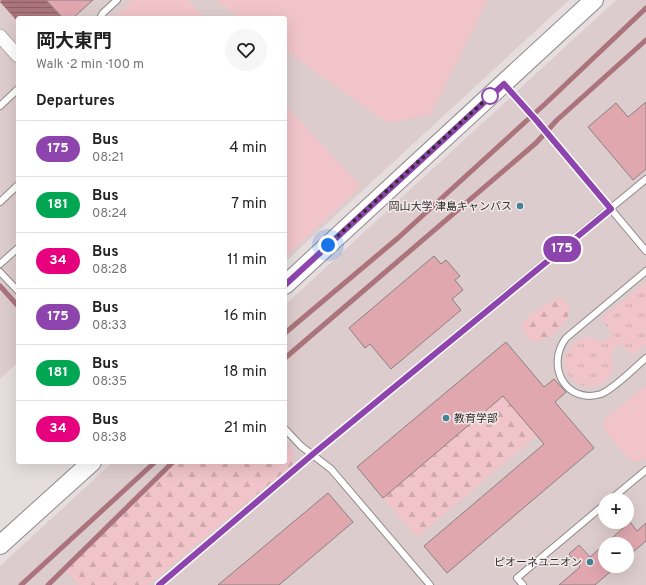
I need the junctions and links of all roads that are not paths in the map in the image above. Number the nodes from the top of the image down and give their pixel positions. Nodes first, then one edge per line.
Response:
1 (117, 0) edge
2 (594, 0) edge
3 (101, 16) edge
4 (0, 36) edge
5 (16, 54) edge
6 (504, 84) junction
7 (16, 91) edge
8 (0, 106) edge
9 (646, 179) edge
10 (16, 187) edge
11 (0, 202) edge
12 (611, 209) junction
13 (16, 250) edge
14 (646, 251) edge
15 (0, 264) edge
16 (646, 271) edge
17 (0, 272) edge
18 (287, 283) edge
19 (16, 289) edge
20 (646, 358) edge
21 (287, 431) edge
22 (313, 454) junction
23 (90, 464) edge
24 (646, 470) edge
25 (618, 493) edge
26 (598, 510) edge
27 (0, 545) edge
28 (159, 585) edge
29 (430, 585) edge
30 (523, 585) edge

1 - 3 lane
2 - 6 street
4 - 5 street
6 - 12 lane
6 - 18 street
7 - 8 lane
9 - 12 lane
10 - 11 lane
12 - 14 lane
12 - 22 lane
13 - 15 lane
16 - 20 lane
17 - 19 lane
21 - 22 lane
22 - 28 lane
22 - 29 lane
23 - 27 street
24 - 25 lane
26 - 30 lane

